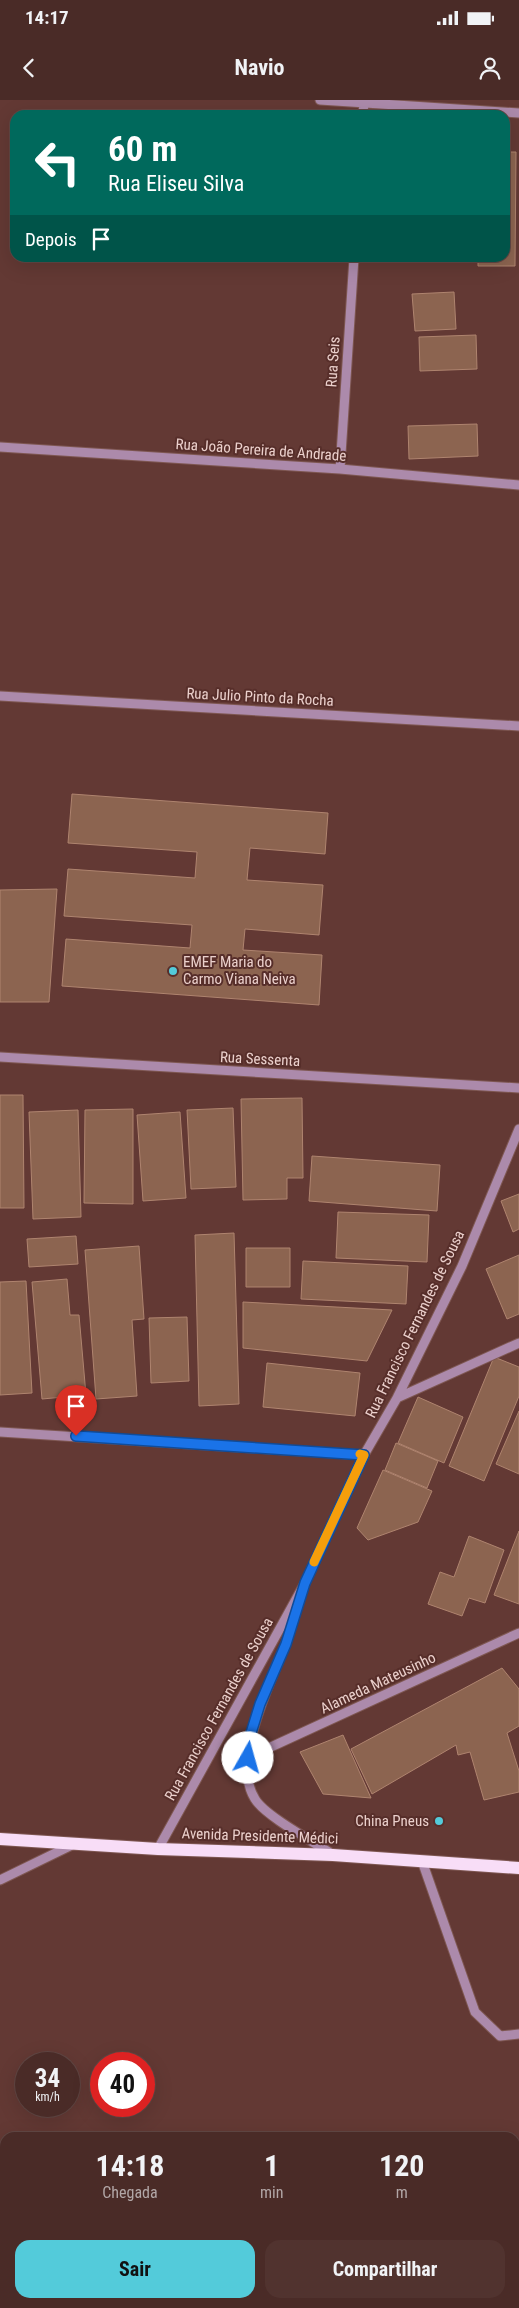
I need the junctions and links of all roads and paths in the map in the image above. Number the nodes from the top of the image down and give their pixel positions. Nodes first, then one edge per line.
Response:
1 (320, 100) edge
2 (364, 101) edge
3 (491, 110) edge
4 (354, 262) edge
5 (0, 447) edge
6 (340, 468) junction
7 (519, 484) edge
8 (0, 696) edge
9 (519, 726) edge
10 (0, 1057) edge
11 (519, 1088) edge
12 (519, 1130) edge
13 (519, 1343) edge
14 (397, 1398) junction
15 (0, 1432) edge
16 (364, 1455) junction
17 (305, 1583) junction
18 (519, 1633) edge
19 (248, 1758) junction
20 (0, 1839) edge
21 (77, 1843) junction
22 (158, 1849) junction
23 (333, 1855) junction
24 (422, 1861) junction
25 (517, 1866) edge
26 (0, 1880) edge
27 (519, 2034) edge

1 - 2 street
2 - 3 street
4 - 6 street, Rua Seis
5 - 6 street, Rua João Pereira de Andrade
6 - 7 street, Rua João Pereira de Andrade
8 - 9 street, Rua Julio Pinto da Rocha
10 - 11 street, Rua Sessenta
12 - 14 street, Rua Francisco Fernandes de Sousa
13 - 14 street
14 - 16 street, Rua Francisco Fernandes de Sousa
15 - 16 street
16 - 17 street, Rua Francisco Fernandes de Sousa
17 - 19 street, Rua Francisco Fernandes de Sousa
17 - 22 street, Rua Francisco Fernandes de Sousa
18 - 19 street, Alameda Mateusinho
19 - 23 street, Rua Francisco Fernandes de Sousa
20 - 21 main road, Avenida Presidente Médici
21 - 22 main road, Avenida Presidente Médici
21 - 26 street
22 - 23 main road, Avenida Presidente Médici
23 - 24 main road, Avenida Presidente Médici
24 - 25 main road, Avenida Presidente Médici
24 - 27 street

